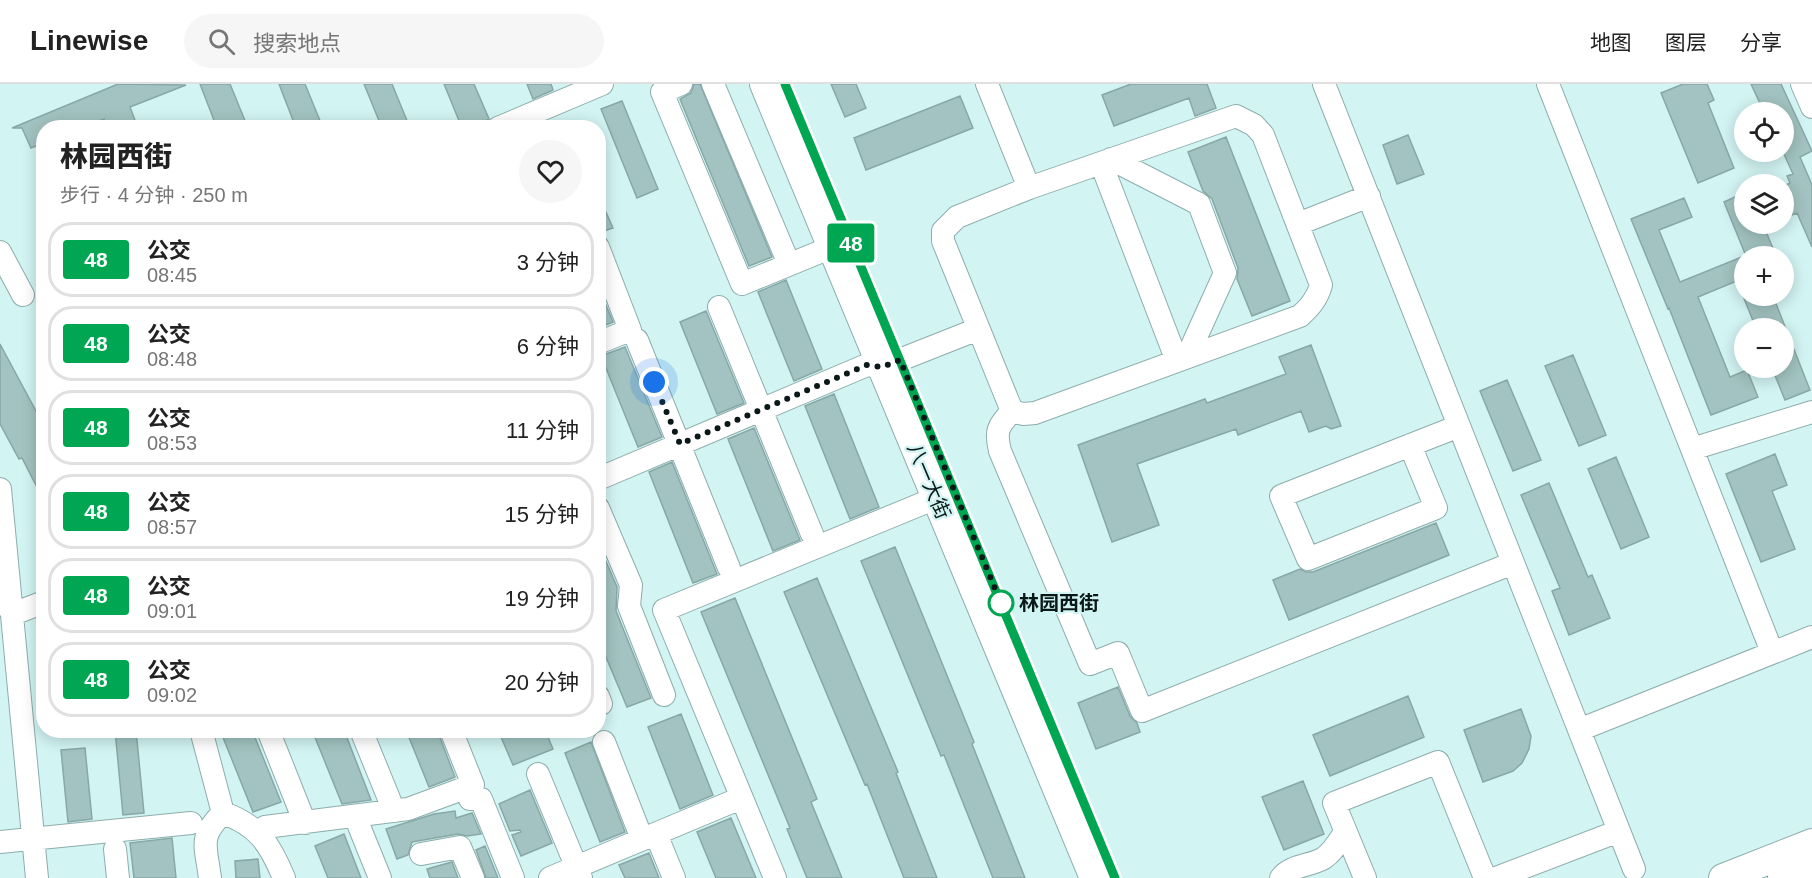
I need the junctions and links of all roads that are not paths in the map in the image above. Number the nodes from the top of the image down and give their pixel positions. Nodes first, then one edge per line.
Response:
1 (602, 84) edge
2 (681, 84) edge
3 (714, 84) edge
4 (764, 84) edge
5 (785, 84) edge
6 (987, 84) edge
7 (1324, 84) edge
8 (1548, 84) edge
9 (1802, 84) edge
10 (1812, 107) edge
11 (517, 120) edge
12 (1106, 161) junction
13 (1029, 188) junction
14 (1369, 196) junction
15 (1298, 224) junction
16 (832, 247) junction
17 (0, 252) edge
18 (789, 264) junction
19 (606, 268) edge
20 (23, 295) dead end
21 (719, 307) dead end
22 (978, 329) junction
23 (606, 339) edge
24 (637, 340) dead end
25 (1182, 359) junction
26 (891, 364) junction
27 (760, 410) junction
28 (1011, 411) junction
29 (1812, 412) edge
30 (1459, 426) junction
31 (680, 444) junction
32 (1410, 445) junction
33 (1692, 449) junction
34 (606, 476) edge
35 (0, 489) edge
36 (938, 503) junction
37 (606, 527) edge
38 (812, 534) dead end
39 (1513, 563) junction
40 (729, 568) dead end
41 (743, 589) dead end
42 (0, 595) edge
43 (36, 605) edge
44 (13, 614) junction
45 (1812, 637) edge
46 (1772, 652) junction
47 (664, 695) dead end
48 (1579, 730) junction
49 (203, 738) edge
50 (271, 738) edge
51 (364, 738) edge
52 (454, 738) edge
53 (604, 742) dead end
54 (538, 774) dead end
55 (741, 798) junction
56 (470, 799) dead end
57 (394, 811) junction
58 (223, 813) junction
59 (191, 823) dead end
60 (305, 823) junction
61 (359, 826) dead end
62 (1619, 831) junction
63 (258, 832) junction
64 (1346, 832) junction
65 (649, 836) junction
66 (35, 838) junction
67 (0, 842) edge
68 (1812, 843) edge
69 (115, 849) dead end
70 (421, 854) dead end
71 (1812, 866) edge
72 (1634, 869) dead end
73 (579, 872) edge
74 (37, 878) edge
75 (118, 878) edge
76 (210, 878) edge
77 (284, 878) edge
78 (380, 878) edge
79 (473, 878) edge
80 (513, 878) edge
81 (550, 878) edge
82 (674, 878) edge
83 (774, 878) edge
84 (1094, 878) edge
85 (1115, 878) edge
86 (1281, 878) edge
87 (1365, 878) edge
88 (1485, 878) edge
89 (1496, 878) edge
90 (1724, 878) edge
91 (1782, 878) edge

1 - 11 street
2 - 18 street
3 - 18 street
4 - 16 main road, 八一大街
5 - 26 main road, 八一大街
6 - 13 street
7 - 14 street
8 - 33 street
9 - 10 street
12 - 13 street
12 - 15 street
12 - 25 street
12 - 25 street
13 - 22 street
14 - 15 street
14 - 30 street
15 - 25 street
16 - 18 street
16 - 26 main road, 八一大街
17 - 20 street
19 - 23 street
21 - 27 street
22 - 26 street
22 - 28 street
24 - 31 street
25 - 28 street
26 - 27 street
26 - 36 main road, 八一大街
26 - 85 main road, 八一大街
27 - 31 street
27 - 38 street
28 - 39 street
29 - 33 street
30 - 32 street
30 - 39 street
31 - 34 street
31 - 40 street
32 - 32 street
33 - 46 street
35 - 44 street
36 - 41 street
36 - 55 street
36 - 84 main road, 八一大街
37 - 47 street
39 - 48 street
42 - 44 street
43 - 44 street
44 - 66 street
45 - 46 street
46 - 48 street
48 - 62 street
49 - 58 street
50 - 60 street
51 - 57 street
52 - 57 street
53 - 65 street
54 - 73 street
55 - 65 street
55 - 83 street
56 - 80 street
57 - 60 street
58 - 63 street
58 - 76 street
59 - 66 street
60 - 63 street
61 - 78 street
62 - 72 street
62 - 89 street
63 - 77 street
64 - 86 street
64 - 87 street
64 - 88 street
65 - 73 street
65 - 82 street
66 - 67 street
66 - 74 street
68 - 90 main road
69 - 75 street
70 - 79 street
71 - 91 main road
73 - 81 street

